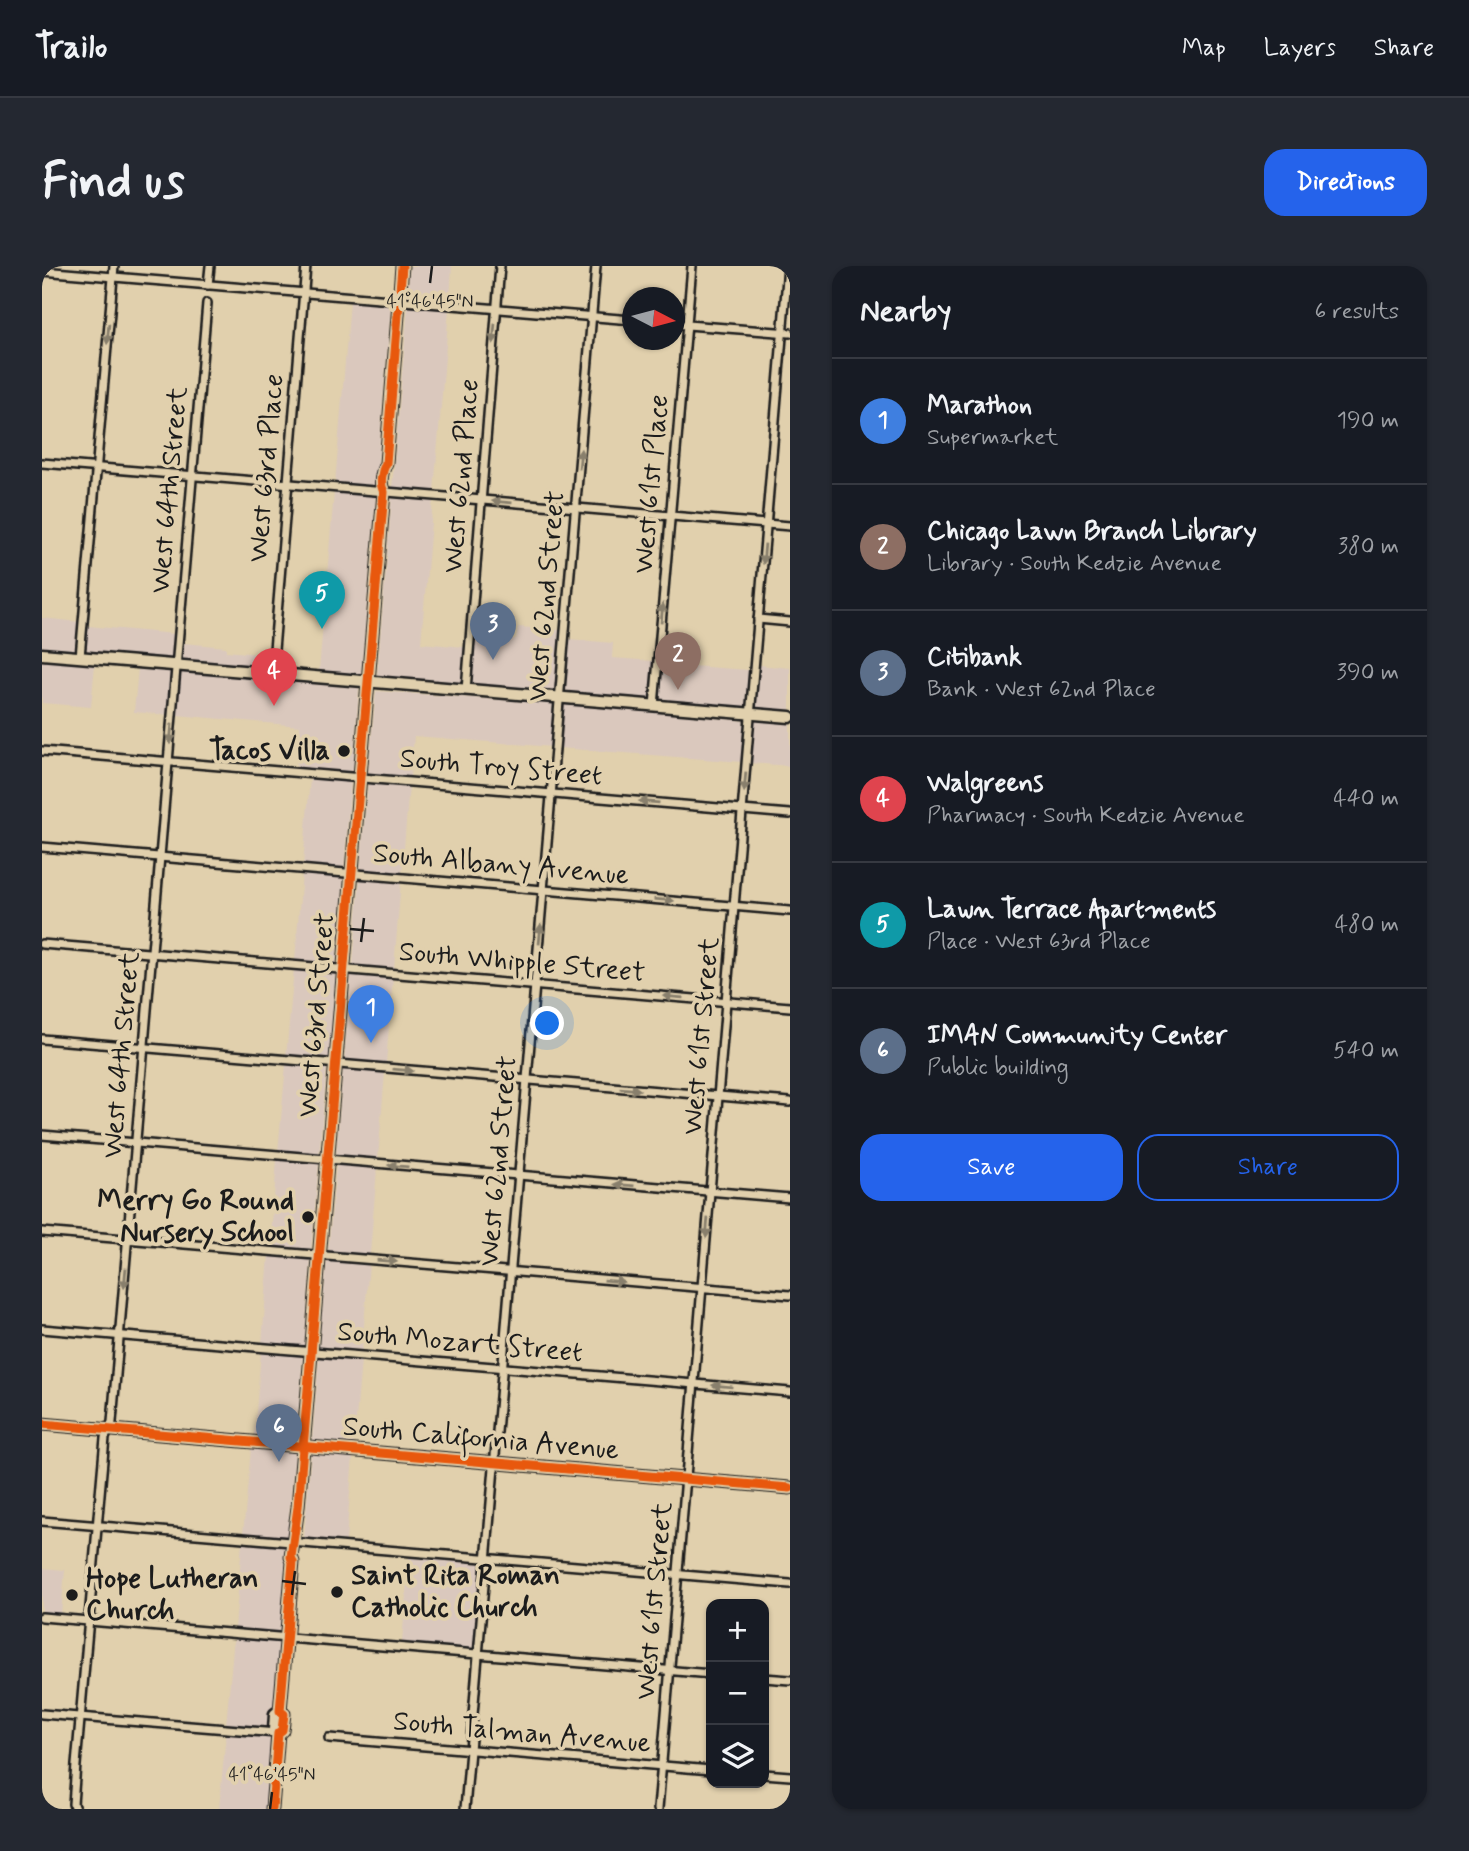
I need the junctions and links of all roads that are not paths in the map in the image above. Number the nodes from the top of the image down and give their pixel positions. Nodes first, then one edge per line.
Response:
1 (114, 266) edge
2 (210, 266) edge
3 (306, 266) edge
4 (402, 266) edge
5 (500, 266) edge
6 (596, 266) edge
7 (692, 266) edge
8 (788, 266) edge
9 (42, 271) edge
10 (113, 277) junction
11 (208, 285) junction
12 (303, 293) junction
13 (399, 301) junction
14 (207, 303) dead end
15 (496, 309) junction
16 (592, 317) junction
17 (622, 319) edge
18 (687, 325) junction
19 (786, 333) edge
20 (42, 463) edge
21 (96, 467) junction
22 (192, 475) junction
23 (287, 484) junction
24 (384, 492) junction
25 (481, 500) junction
26 (576, 508) junction
27 (670, 516) junction
28 (766, 524) junction
29 (790, 526) edge
30 (758, 619) junction
31 (790, 622) edge
32 (42, 654) edge
33 (80, 657) junction
34 (176, 666) junction
35 (272, 674) junction
36 (368, 682) junction
37 (466, 690) junction
38 (560, 698) junction
39 (654, 706) junction
40 (750, 714) junction
41 (790, 717) edge
42 (42, 751) edge
43 (168, 761) junction
44 (360, 777) junction
45 (552, 794) junction
46 (742, 810) junction
47 (790, 814) edge
48 (42, 847) edge
49 (160, 857) junction
50 (352, 874) junction
51 (543, 890) junction
52 (734, 906) junction
53 (790, 911) edge
54 (42, 944) edge
55 (152, 953) junction
56 (343, 969) junction
57 (535, 985) junction
58 (726, 1002) junction
59 (790, 1007) edge
60 (42, 1039) edge
61 (144, 1048) junction
62 (335, 1064) junction
63 (527, 1080) junction
64 (718, 1096) junction
65 (790, 1102) edge
66 (42, 1135) edge
67 (136, 1143) junction
68 (327, 1160) junction
69 (519, 1176) junction
70 (710, 1192) junction
71 (790, 1198) edge
72 (42, 1232) edge
73 (128, 1240) junction
74 (319, 1256) junction
75 (511, 1272) junction
76 (702, 1288) junction
77 (790, 1296) edge
78 (42, 1329) edge
79 (120, 1335) junction
80 (311, 1351) junction
81 (503, 1368) junction
82 (694, 1384) junction
83 (790, 1392) edge
84 (42, 1424) edge
85 (109, 1430) junction
86 (303, 1447) junction
87 (495, 1463) junction
88 (686, 1479) junction
89 (790, 1488) edge
90 (42, 1521) edge
91 (97, 1526) junction
92 (295, 1542) junction
93 (486, 1559) junction
94 (678, 1575) junction
95 (790, 1584) edge
96 (42, 1617) edge
97 (89, 1621) junction
98 (286, 1638) junction
99 (478, 1654) junction
100 (670, 1670) junction
101 (706, 1674) edge
102 (769, 1679) edge
103 (790, 1681) edge
104 (42, 1714) edge
105 (80, 1717) junction
106 (278, 1733) junction
107 (329, 1738) dead end
108 (470, 1749) junction
109 (662, 1766) junction
110 (706, 1770) edge
111 (769, 1774) edge
112 (790, 1776) edge
113 (75, 1809) edge
114 (272, 1809) edge
115 (465, 1809) edge
116 (658, 1809) edge

1 - 10 street
2 - 11 street
3 - 12 street, West 63rd Place
4 - 13 main road, West 63rd Street
5 - 15 street, West 62nd Place
6 - 16 street, West 62nd Street
7 - 18 street, West 61st Place
8 - 19 street, West 61st Street
9 - 10 street
10 - 11 street
10 -> 21 street
11 - 12 street
12 - 13 street
12 - 23 street, West 63rd Place
13 - 15 street
13 - 24 main road, West 63rd Street
14 - 22 street, West 64th Street
15 - 16 street
15 -> 25 street, West 62nd Place
16 - 17 street
26 -> 16 street, West 62nd Street
18 - 19 street
18 - 27 street, West 61st Place
19 - 28 street, West 61st Street
20 - 21 street
21 - 22 street
21 - 33 street
22 - 23 street
22 - 34 street, West 64th Street
23 - 24 street
23 - 35 street, West 63rd Place
24 - 25 street
24 - 36 main road, West 63rd Street
26 -> 25 street
25 - 37 street, West 62nd Place
26 - 27 street
26 - 38 street, West 62nd Street
27 - 28 street
39 -> 27 street, West 61st Place
28 - 29 street
28 -> 30 street, West 61st Street
30 - 31 street
30 - 40 street, West 61st Street
32 - 33 main road
33 - 34 main road
34 - 35 main road
34 -> 43 street, West 64th Street
35 - 36 main road
36 - 37 main road
36 - 44 main road, West 63rd Street
37 - 38 main road
38 - 39 main road
38 - 45 street, West 62nd Street
39 - 40 main road
40 - 41 main road
40 -> 46 street, West 61st Street
42 - 43 street, South Troy Street
43 - 44 street, South Troy Street
43 - 49 street, West 64th Street
44 - 45 street, South Troy Street
44 - 50 main road, West 63rd Street
46 -> 45 street, South Troy Street
45 - 51 street, West 62nd Street
46 - 47 street, South Troy Street
46 - 52 street, West 61st Street
48 - 49 street, South Albany Avenue
49 - 50 street, South Albany Avenue
49 - 55 street, West 64th Street
50 - 51 street, South Albany Avenue
50 - 56 main road, West 63rd Street
51 -> 52 street, South Albany Avenue
57 -> 51 street, West 62nd Street
52 - 53 street, South Albany Avenue
52 - 58 street, West 61st Street
54 - 55 street, South Whipple Street
55 - 56 street, South Whipple Street
55 - 61 street, West 64th Street
56 - 57 street, South Whipple Street
56 - 62 main road, West 63rd Street
58 -> 57 street, South Whipple Street
57 - 63 street, West 62nd Street
58 - 59 street, South Whipple Street
58 - 64 street, West 61st Street
60 - 61 street
61 - 62 street
61 - 67 street, West 64th Street
62 -> 63 street
62 - 68 main road, West 63rd Street
63 -> 64 street
63 - 69 street, West 62nd Street
64 - 65 street
64 - 70 street, West 61st Street
66 - 67 street
67 - 68 street
67 - 73 street, West 64th Street
69 -> 68 street
68 - 74 main road, West 63rd Street
70 -> 69 street
69 - 75 street, West 62nd Street
70 - 71 street
70 -> 76 street, West 61st Street
72 - 73 street
73 - 74 street
73 -> 79 street, West 64th Street
74 -> 75 street
74 - 80 main road, West 63rd Street
75 -> 76 street
75 - 81 street, West 62nd Street
76 - 77 street
76 - 82 street, West 61st Street
78 - 79 street, South Mozart Street
79 - 80 street, South Mozart Street
79 - 85 street, West 64th Street
80 - 81 street, South Mozart Street
80 - 86 main road, West 63rd Street
81 - 82 street, South Mozart Street
81 - 87 street, West 62nd Street
83 -> 82 street, South Mozart Street
82 - 88 street, West 61st Street
84 - 85 main road, South California Avenue
85 - 86 main road, South California Avenue
85 - 91 street, West 64th Street
86 - 87 main road, South California Avenue
86 - 92 main road, West 63rd Street
87 - 88 main road, South California Avenue
87 - 93 street, West 62nd Street
88 - 89 main road, South California Avenue
88 - 94 street, West 61st Street
90 - 91 street
91 - 92 street
91 - 97 street, West 64th Street
92 - 93 street
92 - 98 main road, West 63rd Street
93 - 94 street
93 - 99 street, West 62nd Street
94 - 95 street
94 - 100 street, West 61st Street
96 - 97 street
97 - 98 street
97 - 105 street, West 64th Street
98 - 99 street
98 - 106 main road, West 63rd Street
99 - 100 street
99 - 108 street, West 62nd Street
100 - 101 street
100 - 109 street, West 61st Street
102 - 103 street
104 - 105 street
105 - 106 street
105 - 113 street, West 64th Street
106 - 114 main road, West 63rd Street
107 - 108 street, South Talman Avenue
108 - 109 street, South Talman Avenue
108 - 115 street, West 62nd Street
109 - 110 street, South Talman Avenue
109 - 116 street, West 61st Street
111 - 112 street

